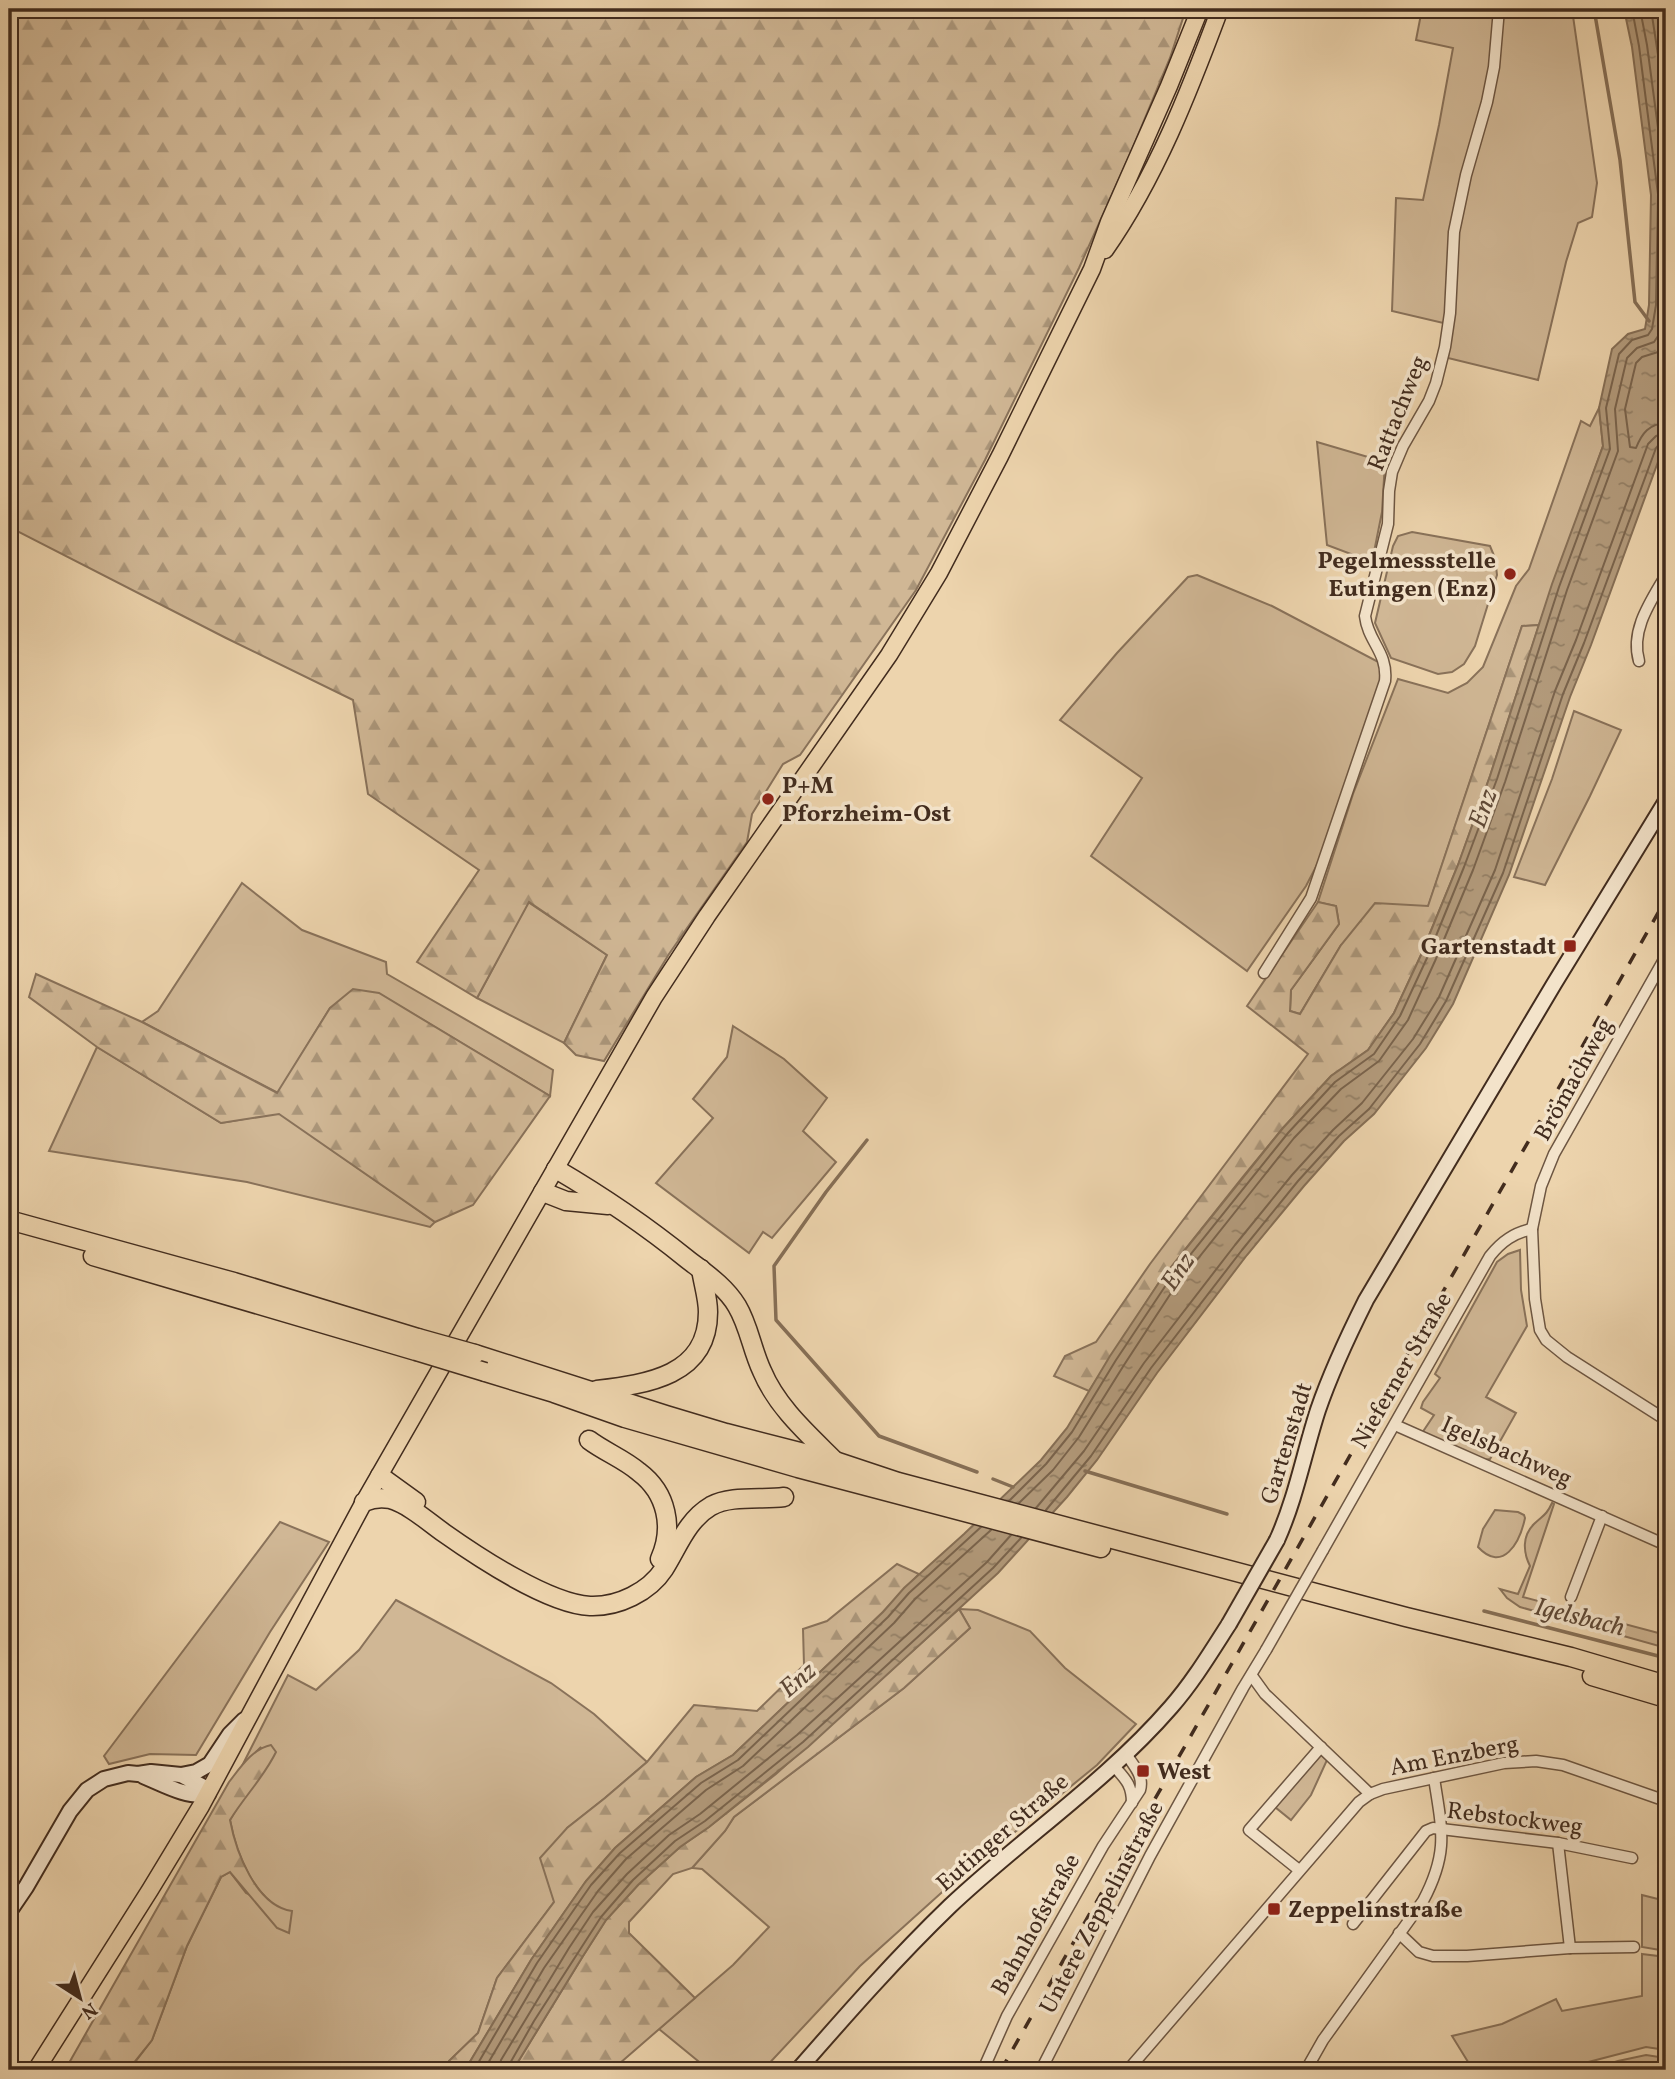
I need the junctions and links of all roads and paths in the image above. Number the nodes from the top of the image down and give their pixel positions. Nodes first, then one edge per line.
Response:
1 (1200, 9) edge
2 (1220, 9) edge
3 (1499, 9) edge
4 (1092, 269) junction
5 (1666, 575) edge
6 (1639, 660) dead end
7 (1666, 801) edge
8 (1666, 956) edge
9 (1264, 973) dead end
10 (555, 1169) junction
11 (540, 1198) junction
12 (615, 1205) junction
13 (9, 1220) edge
14 (1532, 1229) junction
15 (9, 1233) edge
16 (701, 1269) junction
17 (417, 1345) junction
18 (592, 1391) junction
19 (1666, 1420) edge
20 (1395, 1424) junction
21 (589, 1440) dead end
22 (835, 1461) junction
23 (380, 1476) junction
24 (897, 1488) junction
25 (784, 1497) dead end
26 (364, 1502) junction
27 (1602, 1516) junction
28 (1067, 1533) junction
29 (1666, 1545) edge
30 (1572, 1597) dead end
31 (1229, 1624) joint
32 (1265, 1653) joint
33 (1252, 1676) junction
34 (1666, 1685) edge
35 (1666, 1698) edge
36 (255, 1708) junction
37 (1321, 1747) junction
38 (1126, 1754) junction
39 (1113, 1765) junction
40 (138, 1774) junction
41 (181, 1775) junction
42 (1434, 1778) junction
43 (208, 1794) junction
44 (1370, 1794) junction
45 (1666, 1801) edge
46 (1132, 1803) junction
47 (1442, 1830) junction
48 (1558, 1843) junction
49 (1632, 1857) dead end
50 (1299, 1870) junction
51 (9, 1912) edge
52 (1353, 1924) dead end
53 (1399, 1933) junction
54 (1634, 1947) dead end
55 (1570, 1948) junction
56 (36, 2070) edge
57 (798, 2070) edge
58 (983, 2070) edge
59 (1041, 2070) edge
60 (1128, 2070) edge
61 (1306, 2070) edge

1 - 4 main road
2 - 4 main road
3 - 9 street, Rattachweg
4 - 10 main road
5 - 6 street
7 - 31 street, Gartenstadt, bridge
8 - 14 street, Brömachweg
10 - 11 main road
10 - 12 highway
11 - 12 highway
11 - 23 main road
12 - 16 highway
13 - 17 highway
14 - 19 street, Brömachweg
14 - 20 street, Nieferner Straße
15 - 17 highway
16 - 18 highway
16 - 22 highway
17 - 18 highway, bridge
17 - 24 highway, bridge
18 - 22 highway
20 - 27 street, Igelsbachweg
20 - 32 street, Nieferner Straße, bridge
21 - 23 highway
22 - 24 highway
23 - 26 main road
24 - 28 highway
25 - 26 highway
26 - 36 main road
27 - 29 street, Igelsbachweg
27 - 30 street
28 - 34 highway
28 - 35 highway
31 - 38 street, Eutinger Straße
32 - 33 street, Untere Zeppelinstraße
33 - 37 street
33 - 59 street, Untere Zeppelinstraße
36 - 41 street
36 - 43 main road
37 - 44 street
37 - 50 street
38 - 39 street, Eutinger Straße
38 - 46 street, Bahnhofstraße
39 - 46 street
39 - 57 street, Eutinger Straße
40 - 41 street
40 - 43 street
40 - 51 street
41 - 43 street
42 - 44 street, Am Enzberg
42 - 45 street, Am Enzberg
42 - 47 street
43 - 56 main road
44 - 50 street
46 - 58 street, Bahnhofstraße
47 - 48 street, Rebstockweg
47 - 52 street, Rebstockweg
47 - 53 street
48 - 49 street, Rebstockweg
48 - 55 street
50 - 60 street
53 - 55 street
53 - 61 street
54 - 55 street

